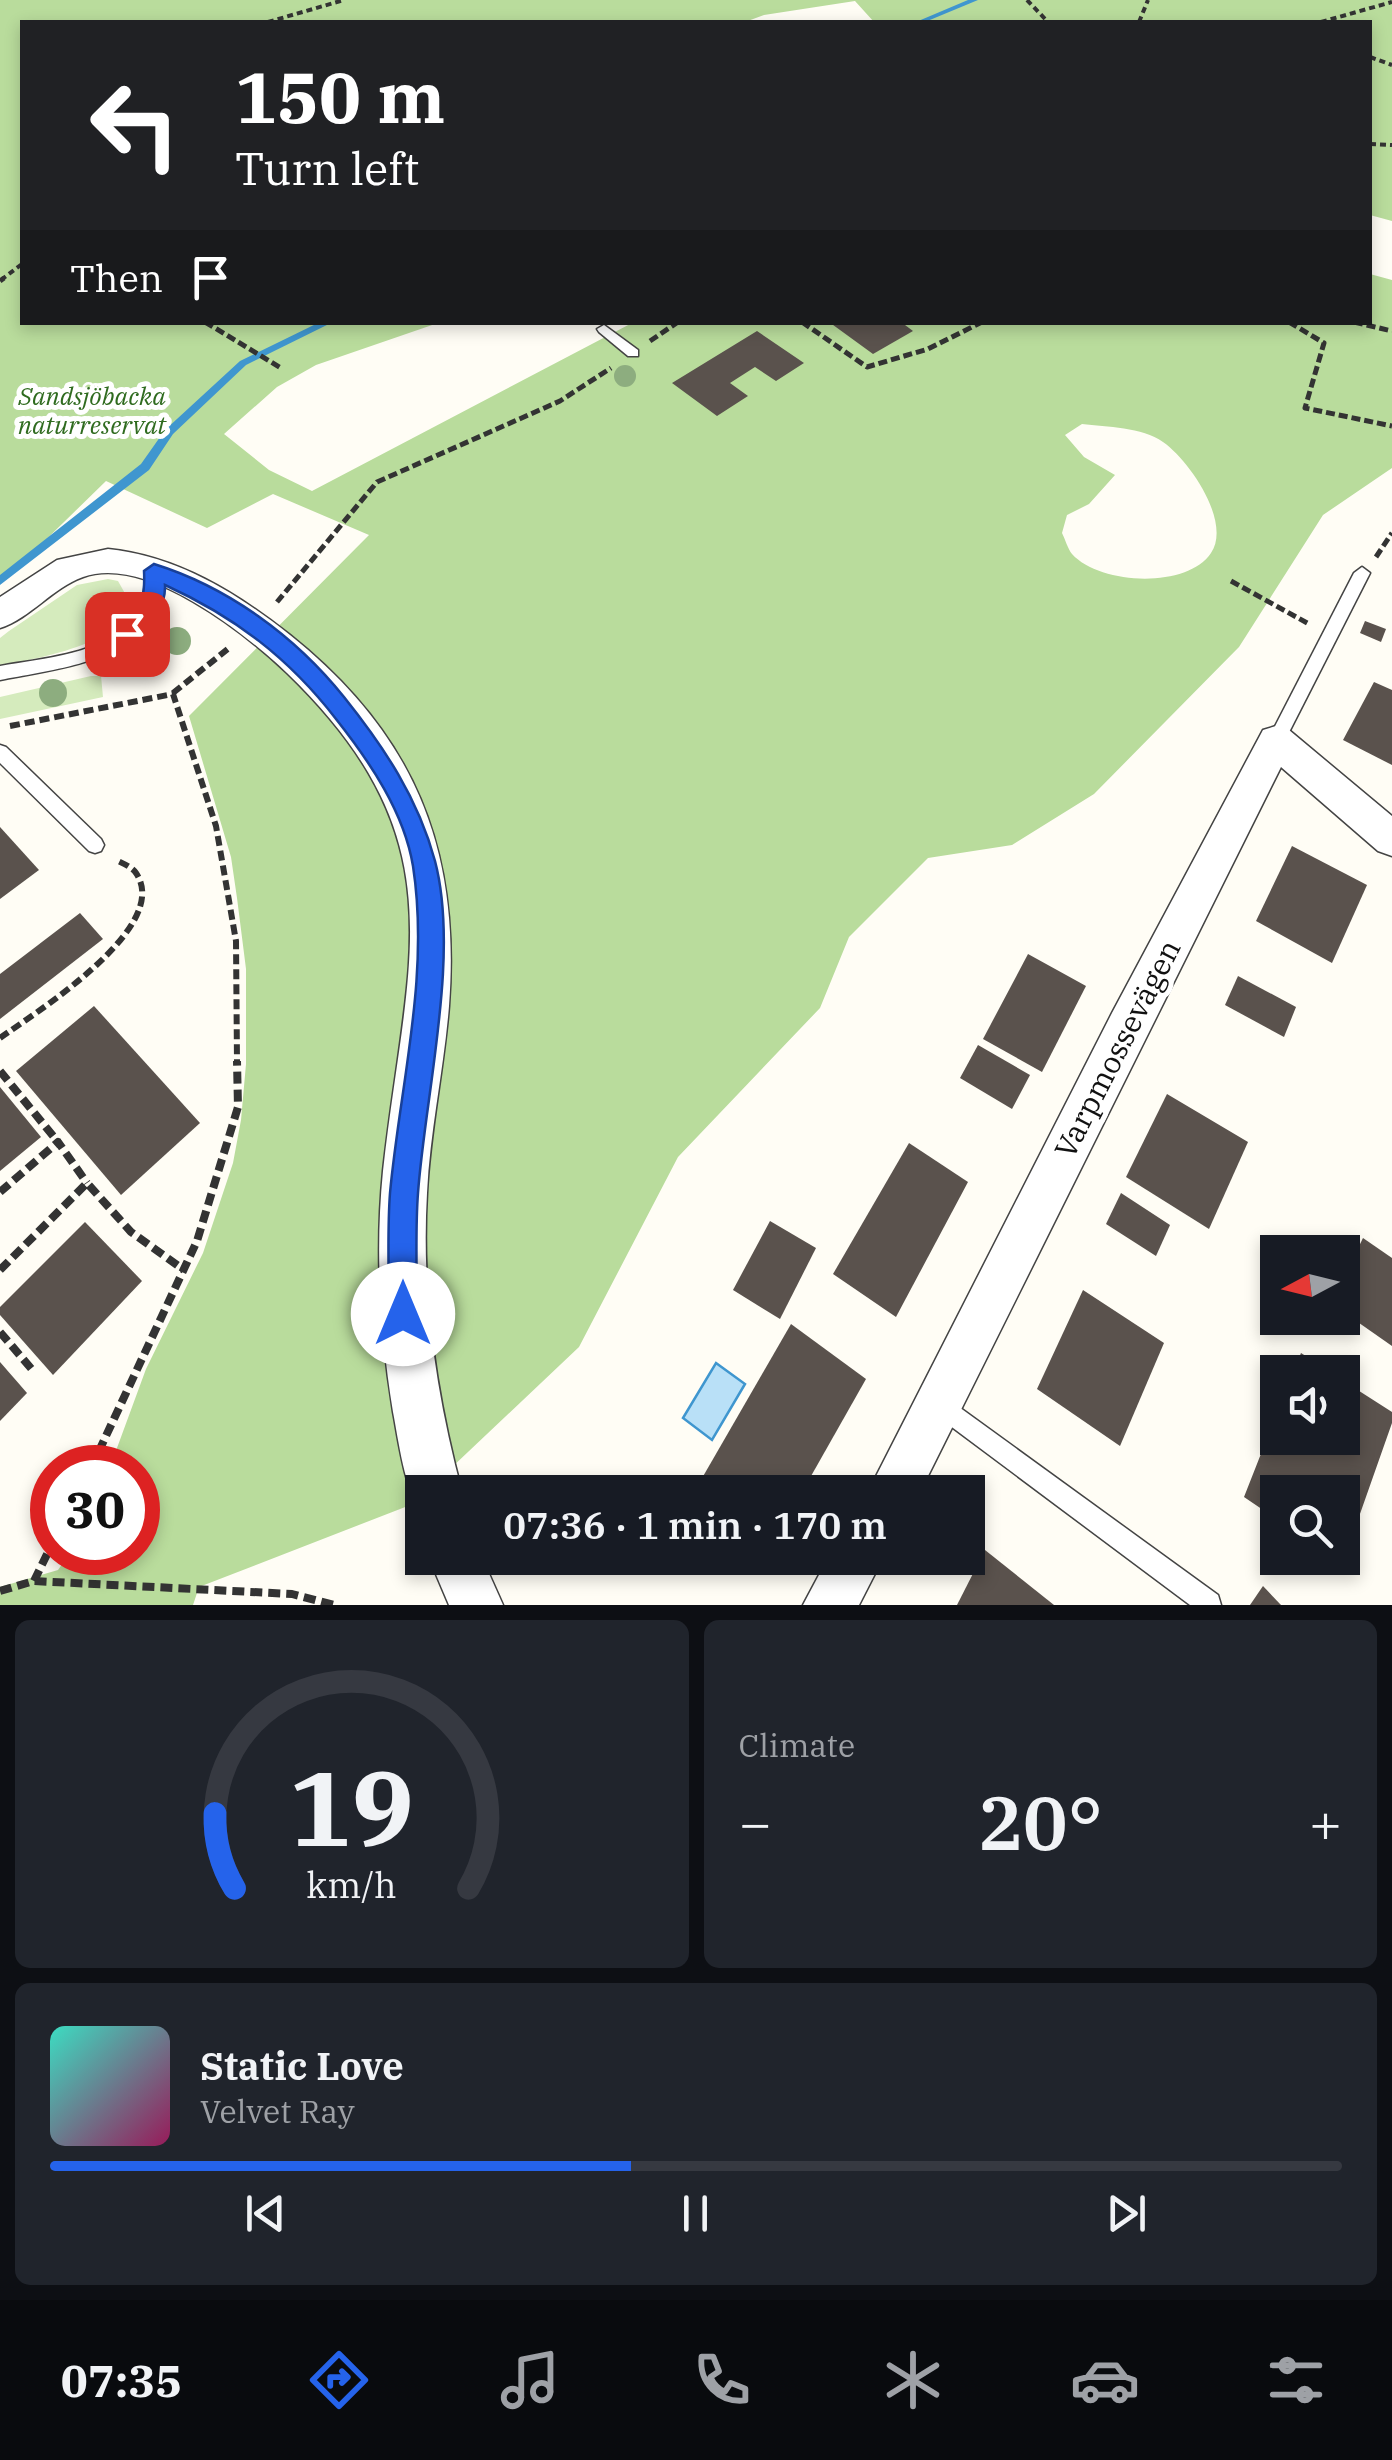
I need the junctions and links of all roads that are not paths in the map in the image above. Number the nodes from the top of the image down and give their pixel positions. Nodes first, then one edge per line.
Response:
1 (604, 329) dead end
2 (633, 353) road end
3 (154, 571) junction
4 (1362, 573) dead end
5 (0, 616) edge
6 (0, 673) edge
7 (1276, 741) junction
8 (0, 752) edge
9 (1392, 839) edge
10 (95, 845) road end
11 (940, 1404) junction
12 (432, 1475) edge
13 (902, 1475) edge
14 (463, 1575) edge
15 (848, 1575) edge
16 (1209, 1604) edge
17 (476, 1605) edge
18 (830, 1605) edge

1 - 2 lane
3 - 5 street
3 - 6 lane
3 - 12 street
4 - 7 lane
7 - 9 street
7 - 11 street, Varpmossevägen
8 - 10 lane
11 - 13 street, Varpmossevägen
11 - 16 lane
14 - 17 street
15 - 18 street

